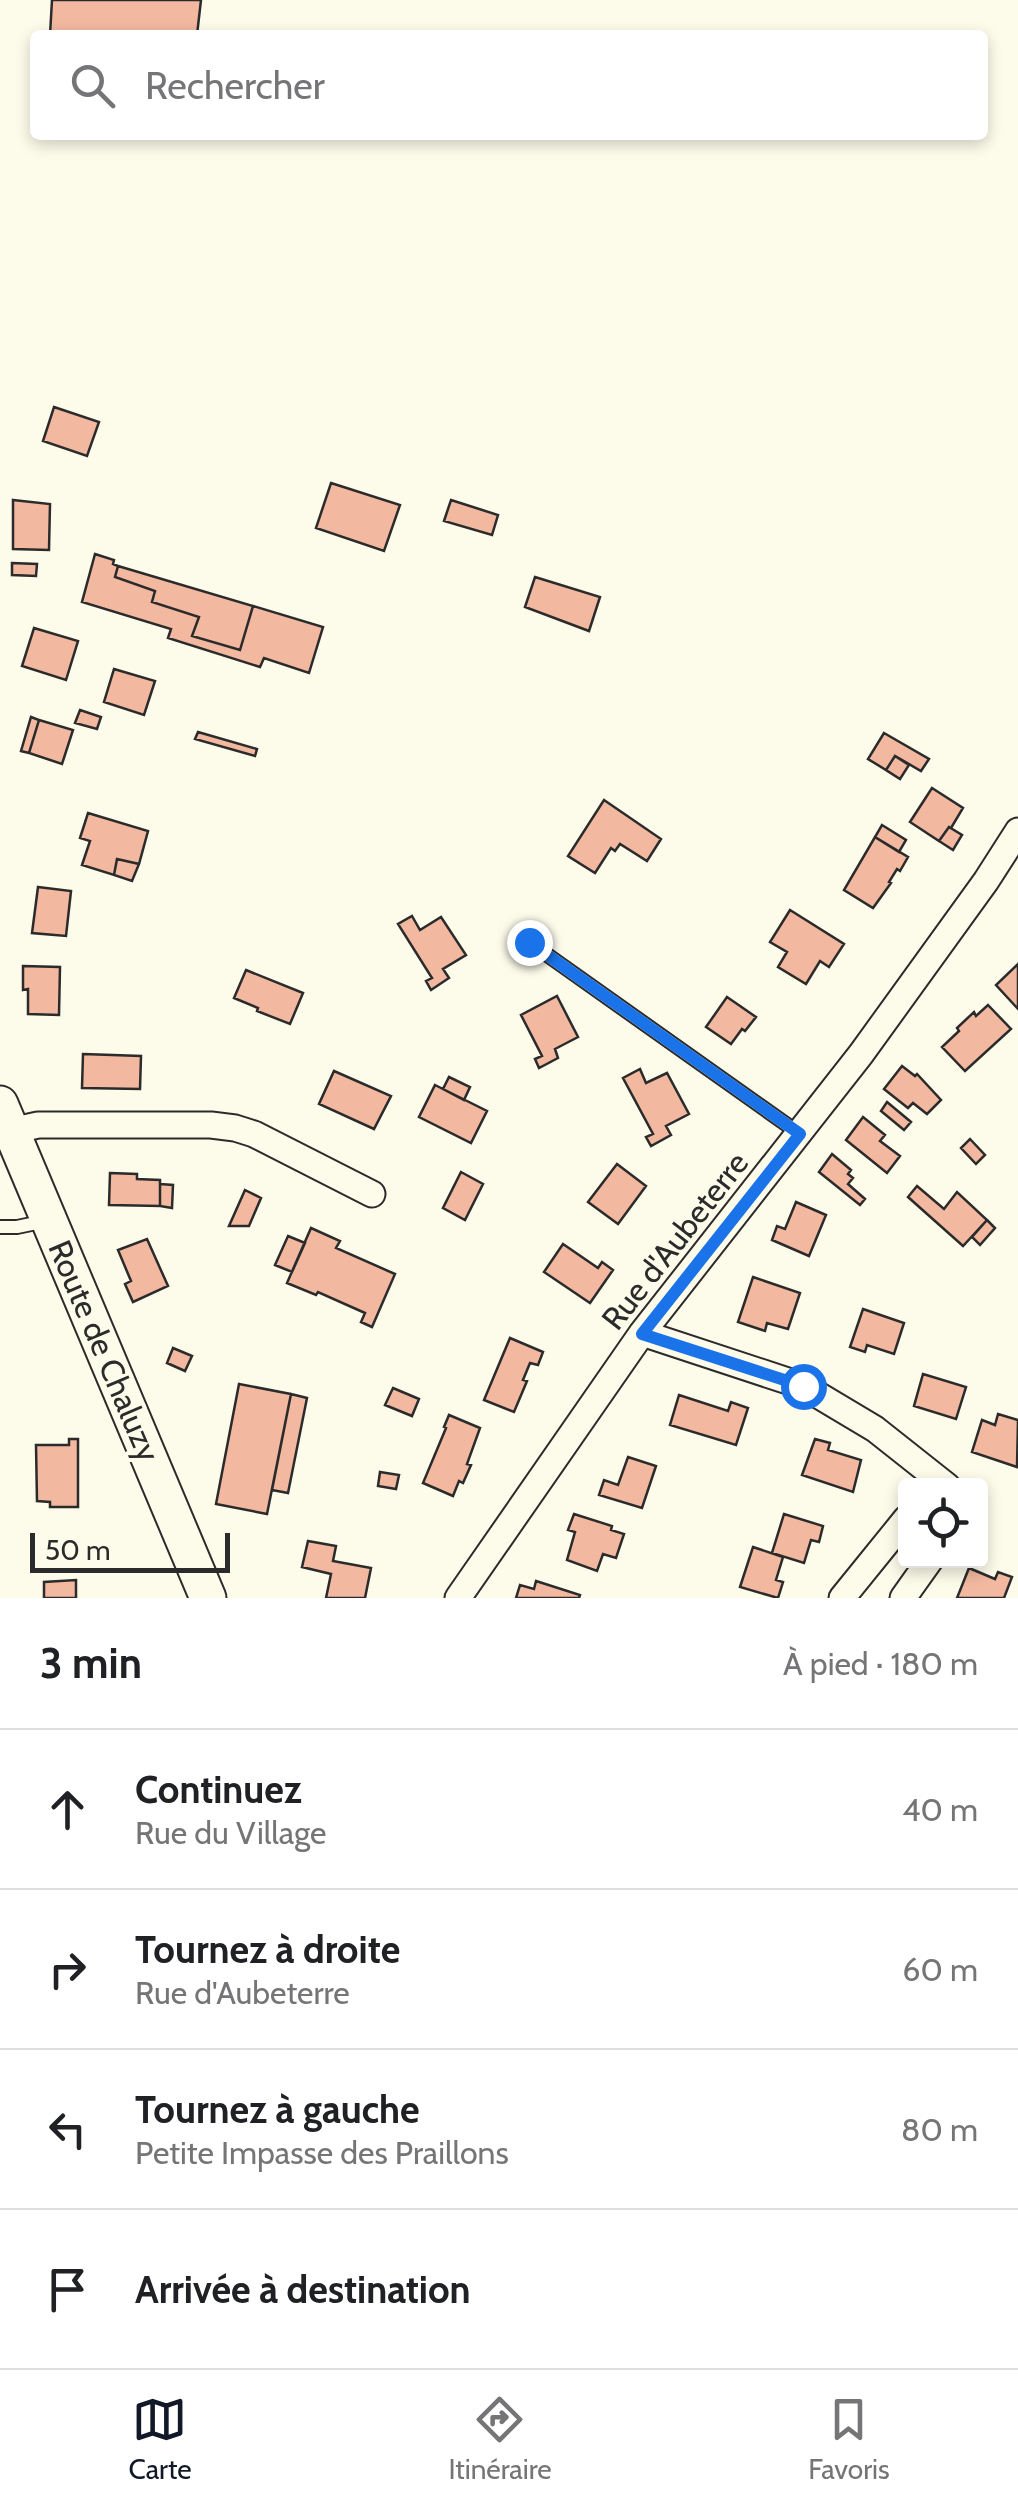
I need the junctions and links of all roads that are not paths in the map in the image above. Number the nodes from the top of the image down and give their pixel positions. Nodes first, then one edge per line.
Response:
1 (1018, 831) edge
2 (529, 942) dead end
3 (6, 1118) edge
4 (800, 1134) junction
5 (372, 1194) dead end
6 (48, 1220) junction
7 (0, 1226) edge
8 (642, 1334) junction
9 (933, 1478) edge
10 (898, 1529) edge
11 (924, 1568) edge
12 (208, 1598) edge
13 (458, 1598) edge
14 (842, 1598) edge
15 (903, 1598) edge

1 - 4 street, Rue d'Aubeterre
2 - 4 lane
3 - 5 street
3 - 6 street, Route de Chaluzy
4 - 8 street, Rue d'Aubeterre
6 - 7 lane
6 - 12 street, Route de Chaluzy
8 - 9 street
8 - 13 street, Rue d'Aubeterre
10 - 14 street
11 - 15 street

